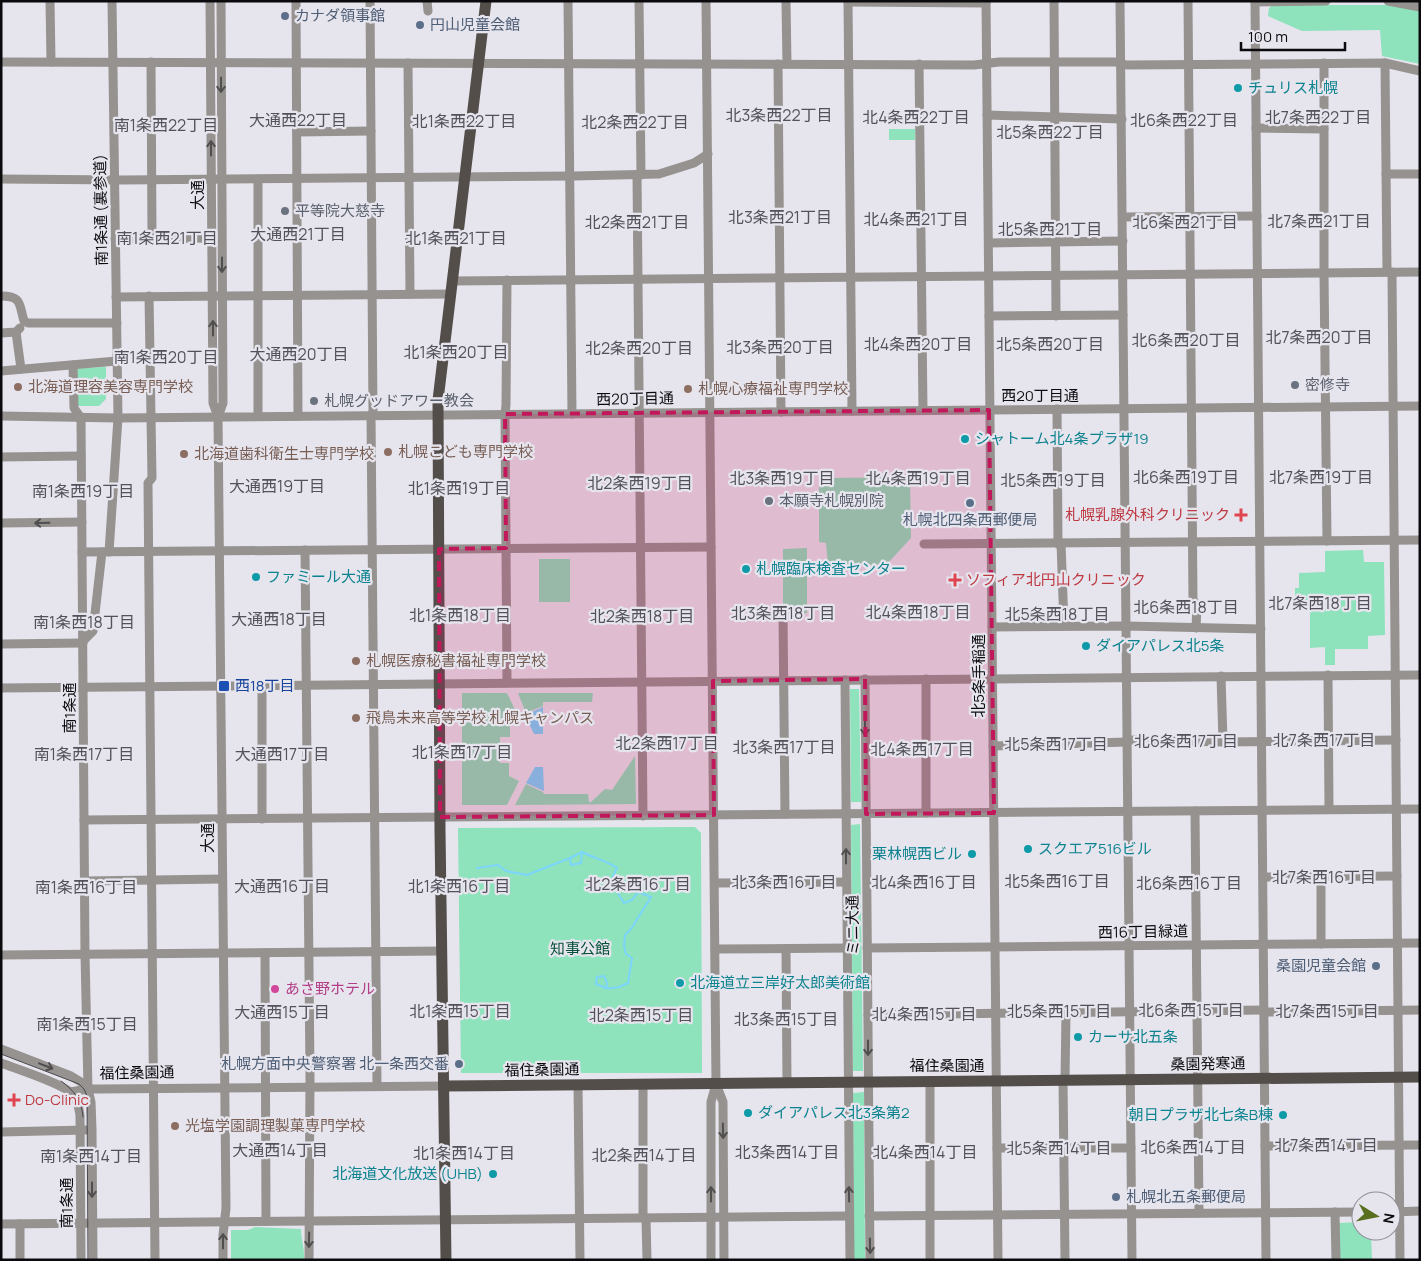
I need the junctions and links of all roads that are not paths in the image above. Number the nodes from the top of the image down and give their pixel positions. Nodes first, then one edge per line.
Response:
1 (50, 1) edge
2 (112, 1) edge
3 (210, 1) edge
4 (221, 1) edge
5 (296, 1) edge
6 (370, 1) edge
7 (486, 1) edge
8 (568, 1) edge
9 (639, 1) edge
10 (706, 1) edge
11 (786, 1) edge
12 (1054, 1) edge
13 (1120, 1) edge
14 (1188, 1) edge
15 (1326, 1) edge
16 (1388, 1) edge
17 (848, 2) edge
18 (986, 2) edge
19 (1255, 2) edge
20 (1420, 7) edge
21 (1, 62) edge
22 (51, 62) junction
23 (113, 62) junction
24 (150, 62) junction
25 (210, 62) junction
26 (221, 62) junction
27 (1054, 62) junction
28 (296, 63) junction
29 (370, 63) junction
30 (408, 63) junction
31 (478, 63) junction
32 (569, 63) junction
33 (987, 63) junction
34 (1121, 63) junction
35 (1324, 63) junction
36 (1385, 63) junction
37 (640, 64) junction
38 (707, 64) junction
39 (782, 64) junction
40 (848, 64) junction
41 (919, 64) junction
42 (1188, 64) junction
43 (1256, 64) junction
44 (1420, 71) edge
45 (988, 114) junction
46 (1055, 116) junction
47 (1122, 118) junction
48 (1256, 128) junction
49 (1324, 129) junction
50 (371, 131) junction
51 (297, 132) junction
52 (708, 154) junction
53 (1386, 174) junction
54 (1420, 174) edge
55 (639, 175) junction
56 (570, 176) junction
57 (465, 177) junction
58 (298, 178) junction
59 (371, 178) junction
60 (409, 178) junction
61 (212, 179) junction
62 (222, 179) junction
63 (258, 179) junction
64 (1, 180) edge
65 (115, 180) junction
66 (151, 180) junction
67 (1190, 216) junction
68 (1257, 216) junction
69 (1123, 217) junction
70 (152, 238) junction
71 (212, 238) junction
72 (115, 239) junction
73 (1123, 241) junction
74 (1056, 242) junction
75 (989, 243) junction
76 (1389, 272) junction
77 (1420, 272) edge
78 (1258, 273) junction
79 (1324, 273) junction
80 (1123, 274) junction
81 (1190, 274) junction
82 (989, 275) junction
83 (1055, 275) junction
84 (922, 276) junction
85 (851, 277) junction
86 (709, 278) junction
87 (780, 278) junction
88 (638, 279) junction
89 (507, 280) junction
90 (571, 280) junction
91 (453, 281) junction
92 (372, 294) junction
93 (410, 294) junction
94 (451, 294) junction
95 (259, 295) junction
96 (298, 295) junction
97 (1, 296) edge
98 (149, 296) junction
99 (212, 296) junction
100 (222, 296) junction
101 (116, 297) junction
102 (1123, 315) junction
103 (989, 316) junction
104 (1056, 316) junction
105 (26, 322) junction
106 (116, 323) junction
107 (16, 332) junction
108 (1, 333) edge
109 (117, 362) junction
110 (73, 365) junction
111 (21, 369) junction
112 (1, 371) edge
113 (1393, 406) junction
114 (1420, 406) edge
115 (1259, 407) junction
116 (1326, 407) junction
117 (1191, 408) junction
118 (1124, 409) junction
119 (923, 410) junction
120 (989, 410) junction
121 (1057, 410) junction
122 (852, 411) junction
123 (710, 412) junction
124 (781, 412) junction
125 (639, 413) junction
126 (505, 414) junction
127 (572, 414) junction
128 (372, 415) junction
129 (438, 415) junction
130 (1, 416) edge
131 (258, 416) junction
132 (298, 416) junction
133 (150, 417) junction
134 (218, 417) junction
135 (81, 418) junction
136 (118, 418) junction
137 (81, 456) junction
138 (1, 457) edge
139 (82, 522) junction
140 (1, 523) edge
141 (1394, 540) junction
142 (1420, 540) edge
143 (1327, 541) junction
144 (1193, 542) junction
145 (1260, 542) junction
146 (1126, 543) junction
147 (924, 544) dead end
148 (991, 544) junction
149 (1060, 544) junction
150 (640, 547) junction
151 (712, 547) junction
152 (506, 548) junction
153 (439, 549) junction
154 (305, 550) junction
155 (372, 550) junction
156 (220, 551) junction
157 (82, 552) junction
158 (106, 552) junction
159 (149, 552) junction
160 (783, 614) dead end
161 (1064, 626) junction
162 (1126, 626) junction
163 (992, 627) junction
164 (1196, 628) junction
165 (1260, 629) junction
166 (83, 642) junction
167 (1, 644) edge
168 (1328, 675) junction
169 (1395, 675) junction
170 (1420, 675) edge
171 (1221, 676) junction
172 (1261, 676) junction
173 (1126, 677) junction
174 (992, 678) junction
175 (926, 679) junction
176 (783, 680) junction
177 (845, 680) junction
178 (865, 680) junction
179 (642, 681) junction
180 (713, 681) junction
181 (440, 683) junction
182 (507, 683) junction
183 (306, 684) junction
184 (373, 684) junction
185 (221, 685) junction
186 (262, 685) junction
187 (83, 686) junction
188 (150, 686) junction
189 (1, 688) edge
190 (1329, 740) junction
191 (1396, 740) junction
192 (1127, 741) junction
193 (1262, 741) junction
194 (1223, 742) junction
195 (993, 746) junction
196 (1420, 808) edge
197 (1329, 809) junction
198 (1396, 809) junction
199 (1195, 810) junction
200 (1262, 810) junction
201 (1128, 811) junction
202 (926, 813) junction
203 (994, 813) junction
204 (785, 814) junction
205 (846, 814) junction
206 (866, 814) junction
207 (714, 815) junction
208 (643, 816) junction
209 (440, 817) junction
210 (307, 818) junction
211 (374, 818) junction
212 (262, 819) junction
213 (84, 820) junction
214 (151, 820) junction
215 (222, 820) junction
216 (1321, 876) junction
217 (1397, 876) junction
218 (1263, 877) junction
219 (222, 880) junction
220 (84, 881) junction
221 (152, 881) junction
222 (846, 882) junction
223 (715, 883) junction
224 (1398, 943) junction
225 (1420, 943) edge
226 (1321, 944) junction
227 (1196, 945) junction
228 (1263, 945) junction
229 (1129, 946) junction
230 (995, 947) junction
231 (847, 948) junction
232 (867, 948) junction
233 (786, 949) junction
234 (715, 950) junction
235 (376, 952) junction
236 (442, 952) junction
237 (265, 953) junction
238 (308, 953) junction
239 (85, 954) junction
240 (152, 954) junction
241 (223, 954) junction
242 (1, 955) edge
243 (1197, 1010) junction
244 (1398, 1010) junction
245 (1420, 1010) edge
246 (1264, 1011) junction
247 (1066, 1012) junction
248 (1129, 1012) junction
249 (996, 1013) junction
250 (868, 1015) junction
251 (1, 1049) edge
252 (1, 1063) edge
253 (1399, 1077) junction
254 (1420, 1077) edge
255 (1265, 1078) junction
256 (1198, 1079) junction
257 (1064, 1080) junction
258 (1130, 1080) junction
259 (930, 1081) junction
260 (996, 1081) junction
261 (848, 1082) junction
262 (868, 1082) junction
263 (787, 1083) junction
264 (643, 1084) junction
265 (716, 1084) junction
266 (578, 1085) junction
267 (377, 1086) junction
268 (444, 1086) junction
269 (265, 1087) junction
270 (310, 1087) junction
271 (153, 1088) junction
272 (225, 1088) junction
273 (88, 1089) junction
274 (70, 1092) junction
275 (78, 1103) junction
276 (92, 1129) junction
277 (80, 1130) junction
278 (1, 1132) edge
279 (1399, 1145) junction
280 (1420, 1145) edge
281 (1265, 1146) junction
282 (997, 1148) junction
283 (1064, 1148) junction
284 (1131, 1148) junction
285 (1396, 1191) edge
286 (1335, 1212) junction
287 (1351, 1212) edge
288 (1401, 1212) edge
289 (1420, 1212) edge
290 (1199, 1213) junction
291 (1266, 1213) junction
292 (1065, 1214) junction
293 (1132, 1214) junction
294 (998, 1215) junction
295 (849, 1216) junction
296 (870, 1216) junction
297 (930, 1216) junction
298 (724, 1217) junction
299 (580, 1218) junction
300 (645, 1218) junction
301 (711, 1218) junction
302 (445, 1220) junction
303 (266, 1221) junction
304 (310, 1221) junction
305 (154, 1222) junction
306 (225, 1222) junction
307 (81, 1223) junction
308 (92, 1223) junction
309 (1, 1224) edge
310 (20, 1224) junction
311 (1398, 1241) edge
312 (20, 1260) edge
313 (81, 1260) edge
314 (92, 1260) edge
315 (155, 1260) edge
316 (223, 1260) edge
317 (309, 1260) edge
318 (446, 1260) edge
319 (580, 1260) edge
320 (647, 1260) edge
321 (711, 1260) edge
322 (724, 1260) edge
323 (850, 1260) edge
324 (870, 1260) edge
325 (930, 1260) edge
326 (998, 1260) edge
327 (1065, 1260) edge
328 (1132, 1260) edge
329 (1266, 1260) edge
330 (1336, 1260) edge
331 (1400, 1260) edge

1 - 22 street
2 - 23 street, 南1条通 (裏参道)
3 - 25 street, 大通
4 - 26 street, 大通
5 - 28 street
6 - 29 street
7 - 31 main road
8 - 32 street
9 - 37 street
10 - 38 street
11 - 39 street
12 - 27 street
13 - 34 street
14 - 42 street
15 - 19 street
16 - 20 street
17 - 18 street
17 - 40 street
18 - 33 street, 北5条手稲通
19 - 43 street
21 - 22 street
22 - 23 street
23 - 24 street
23 - 65 street, 南1条通 (裏参道)
24 - 25 street
24 - 66 street
25 - 26 street
61 -> 25 street, 大通
26 - 28 street
26 -> 62 street, 大通
27 - 33 street
27 - 34 street
27 - 46 street
28 - 29 street
28 - 51 street
29 - 30 street
29 - 50 street
30 - 31 street
30 - 60 street
31 - 32 street
31 - 57 main road
32 - 37 street
32 - 56 street
33 - 41 street
33 - 45 street, 北5条手稲通
34 - 42 street
34 - 47 street
35 - 36 street
35 - 43 street
35 - 49 street
36 - 44 street
36 - 53 street
37 - 38 street
37 - 55 street
38 - 39 street
38 - 52 street
39 - 40 street
39 - 87 street
40 - 41 street
40 - 85 street
41 - 84 street
42 - 43 street
42 - 67 street
43 - 48 street
45 - 46 street
45 - 75 street, 北5条手稲通
46 - 47 street
46 - 74 street
47 - 69 street
48 - 49 street
48 - 68 street
49 - 79 street
50 - 51 street
50 - 59 street
51 - 58 street
52 - 55 street
52 - 86 street
53 - 54 street
53 - 76 street
55 - 56 street
55 - 88 street
56 - 57 street
56 - 90 street
57 - 60 street
57 - 91 main road
58 - 59 street
58 - 63 street
58 - 96 street
59 - 60 street
59 - 92 street
60 - 93 street
61 - 62 street
61 - 66 street
61 - 71 street, 大通
62 - 63 street
62 -> 100 street, 大通
63 - 95 street
64 - 65 street
65 - 66 street
65 - 72 street, 南1条通 (裏参道)
66 - 70 street
67 - 68 street
67 - 69 street
67 - 81 street
68 - 78 street
69 - 73 street
70 - 71 street
70 - 72 street
71 - 99 street, 大通
72 - 101 street, 南1条通 (裏参道)
73 - 74 street
73 - 80 street
74 - 75 street
74 - 83 street
75 - 82 street, 北5条手稲通
76 - 77 street
76 - 79 street
76 - 113 street
78 - 79 street
78 - 81 street
78 - 115 street
79 - 116 street
80 - 81 street
80 - 83 street
80 - 102 street
81 - 117 street
82 - 83 street
82 - 84 street
82 - 103 street, 北5条手稲通
83 - 104 street
84 - 85 street
84 - 119 street
85 - 87 street
85 - 122 street
86 - 87 street
86 - 88 street
86 - 123 street
87 - 124 street
88 - 90 street
88 - 125 street
89 - 90 street
89 - 91 street
89 - 126 street
90 - 127 street
91 - 94 main road
92 - 93 street
92 - 96 street
92 - 128 street
93 - 94 street
94 - 129 main road
95 - 96 street
95 - 100 street
95 - 131 street
96 - 132 street
97 - 105 street
98 - 99 street
98 - 101 street
98 - 133 street
99 - 100 street
134 -> 99 street, 大通
100 - 134 street, 大通
101 - 106 street, 南1条通 (裏参道)
102 - 104 street
102 - 118 street
103 - 104 street
103 - 120 street, 北5条手稲通
105 - 106 street
105 - 107 street
106 - 109 street, 南1条通 (裏参道)
107 - 108 street
107 - 111 street
109 - 110 street
109 - 136 street, 南1条通 (裏参道)
110 - 111 street
110 - 135 street, 南1条通
111 - 112 street
113 - 114 street, 西20丁目通
113 - 116 street, 西20丁目通
113 - 141 street
115 - 116 street, 西20丁目通
115 - 117 street, 西20丁目通
115 - 145 street
116 - 143 street
117 - 118 street, 西20丁目通
117 - 144 street
118 - 121 street, 西20丁目通
118 - 146 street
119 - 120 street, 西20丁目通
119 - 122 street, 西20丁目通
120 - 121 street, 西20丁目通
120 - 148 street, 北5条手稲通
121 - 149 street
122 - 124 street, 西20丁目通
123 - 124 street, 西20丁目通
123 - 125 street, 西20丁目通
123 - 151 street
125 - 127 street, 西20丁目通
125 - 150 street
126 - 127 street, 西20丁目通
126 - 129 street, 西20丁目通
126 - 152 street
128 - 129 street, 西20丁目通
128 - 132 street, 西20丁目通
128 - 155 street
129 - 153 main road
130 - 135 street, 西20丁目通
131 - 132 street, 西20丁目通
131 - 134 street, 西20丁目通
133 - 134 street, 西20丁目通
133 - 136 street, 西20丁目通
133 - 159 street
134 - 156 street, 大通
135 - 136 street, 西20丁目通
135 - 137 street, 南1条通
136 - 158 street, 南1条通 (裏参道)
137 - 138 street
137 - 139 street, 南1条通
139 -> 140 street
139 - 157 street, 南1条通
141 - 142 street
141 - 143 street
141 - 169 street
143 - 145 street
144 - 145 street
144 - 146 street
144 - 164 street
145 - 165 street
146 - 149 street
146 - 162 street
147 - 148 street
148 - 149 street
148 - 163 street, 北5条手稲通
149 - 161 street
150 - 151 street
150 - 152 street
150 - 179 street
151 - 180 street
152 - 153 street
152 - 182 street
153 - 155 street
153 - 181 main road
154 - 155 street
154 - 156 street
154 - 183 street
155 - 184 street
156 - 159 street
156 - 185 street, 大通
157 - 158 street
157 - 166 street, 南1条通
158 - 159 street
158 - 166 street, 南1条通 (裏参道)
159 - 188 street
160 - 176 street
161 - 162 street
161 - 163 street
162 - 164 street
162 - 173 street
163 - 174 street, 北5条手稲通
164 - 165 street
165 - 172 street
166 - 167 street
166 - 187 street, 南1条通
168 - 169 street
168 - 172 street
168 - 190 street
169 - 170 street
169 - 191 street
171 - 172 street
171 - 173 street
171 - 194 street
172 - 193 street
173 - 174 street
173 - 192 street
174 - 175 street
174 - 195 street, 北5条手稲通
175 - 178 street
175 - 202 street
176 - 177 street
176 - 180 street
176 - 204 street
177 - 178 street
177 - 205 street, ミニ大通
178 -> 206 street, ミニ大通
179 - 180 street
179 - 182 street
179 - 208 street
180 - 207 street
181 - 182 street
181 - 184 street
181 - 209 main road
183 - 184 street
183 - 186 street
183 - 210 street
184 - 211 street
185 - 186 street
185 - 188 street
185 - 215 street, 大通
186 - 212 street
187 - 188 street
187 - 189 street
187 - 213 street, 南1条通
188 - 214 street
190 - 191 street
190 - 193 street
190 - 197 street
191 - 198 street
192 - 194 street
192 - 195 street
192 - 201 street
193 - 194 street
193 - 200 street
195 - 203 street, 北5条手稲通
196 - 198 street
197 - 198 street
197 - 200 street
198 - 217 street
199 - 200 street
199 - 201 street
199 - 227 street
200 - 218 street
201 - 203 street
201 - 229 street
202 - 203 street
202 - 206 street
203 - 230 street, 北5条手稲通
204 - 205 street
204 - 207 street
205 - 206 street
222 -> 205 street, ミニ大通
206 - 232 street, ミニ大通
207 - 208 street
207 - 223 street
208 - 209 street
209 - 211 street
209 - 236 main road
210 - 211 street
210 - 212 street
210 - 238 street
211 - 235 street
212 - 215 street
213 - 214 street
213 - 220 street, 南1条通
214 - 215 street
214 - 221 street
215 - 219 street, 大通
216 - 217 street
216 - 218 street
216 - 226 street
217 - 224 street
218 - 228 street
219 - 221 street
219 - 241 street, 大通
220 - 221 street
220 - 239 street, 南1条通
221 - 240 street
222 - 223 street
222 - 231 street, ミニ大通
223 - 234 street
224 - 225 street, 西16丁目緑道
224 - 226 street, 西16丁目緑道
224 - 244 street
226 - 228 street, 西16丁目緑道
227 - 228 street, 西16丁目緑道
227 - 229 street, 西16丁目緑道
227 - 243 street
228 - 246 street
229 - 230 street, 西16丁目緑道
229 - 248 street
230 - 232 street, 西16丁目緑道
230 - 249 street, 北5条手稲通
231 - 233 street
231 - 261 street, ミニ大通
232 - 250 street, ミニ大通
233 - 234 street
233 - 263 street
234 - 265 street
235 - 236 street
235 - 238 street
235 - 267 street
236 - 268 main road
237 - 238 street
237 - 241 street
237 - 269 street
238 - 270 street
239 - 240 street
239 - 242 street
239 - 273 street, 南1条通
240 - 241 street
240 - 271 street
241 - 272 street, 大通
243 - 246 street
243 - 248 street
243 - 256 street
244 - 245 street
244 - 246 street
244 - 253 street
246 - 255 street
247 - 248 street
247 - 249 street
247 - 257 street
248 - 258 street
249 - 250 street
249 - 260 street, 北5条手稲通
250 -> 262 street, ミニ大通
251 -> 273 street, 福住桑園通
252 - 274 street
253 - 254 main road, 桑園発寒通
253 - 255 main road, 桑園発寒通
253 - 279 street
255 - 256 main road, 桑園発寒通
255 - 281 street
256 - 258 main road, 桑園発寒通
256 - 290 street
257 - 258 main road, 桑園発寒通
257 - 260 main road, 桑園発寒通
257 - 283 street
258 - 284 street
259 - 260 main road, 福住桑園通
259 - 262 main road, 福住桑園通
259 - 297 street
260 - 282 street, 北5条手稲通
261 - 262 main road, 福住桑園通
261 - 263 main road, 福住桑園通
295 -> 261 street, ミニ大通
262 - 296 street, ミニ大通
263 - 265 main road, 福住桑園通
264 - 265 main road, 福住桑園通
264 - 266 main road, 福住桑園通
264 - 300 street
265 -> 298 street
301 -> 265 street
266 - 268 main road, 福住桑園通
266 - 299 street
267 - 268 street, 福住桑園通
267 - 270 street, 福住桑園通
268 - 302 main road
269 - 270 street, 福住桑園通
269 - 272 street, 福住桑園通
269 - 303 street
270 - 304 street
271 - 272 street, 福住桑園通
271 - 273 street, 福住桑園通
271 - 305 street
272 - 306 street, 大通
273 - 274 street, 福住桑園通
273 - 275 street
273 - 276 street, 南1条通
274 - 275 street
275 - 277 street, 南1条通
276 - 277 street
276 -> 308 street, 南1条通
277 - 278 street
277 - 307 street, 南1条通
279 - 280 street
279 - 281 street
279 - 285 street
281 - 291 street
282 - 283 street
282 - 294 street, 北5条手稲通
283 - 284 street
283 - 292 street
284 - 293 street
286 - 287 street
286 - 291 street
286 - 330 street
288 - 289 street
290 - 291 street
290 - 293 street
291 - 329 street
292 - 293 street
292 - 294 street
292 - 327 street
293 - 328 street
294 - 297 street
294 - 326 street, 北5条手稲通
295 - 298 street
295 - 323 street, ミニ大通
296 - 297 street
296 -> 324 street, ミニ大通
297 - 325 street
298 - 301 street
298 - 322 street
299 - 300 street
299 - 302 street
299 - 319 street
300 - 301 street
300 - 320 street
301 - 321 street
302 - 304 street
302 - 318 main road
303 - 304 street
303 - 306 street
304 -> 317 street
305 - 306 street
305 - 308 street
305 - 315 street
316 -> 306 street, 大通
307 - 308 street
307 - 310 street
307 - 313 street, 南1条通
308 - 314 street, 南1条通
309 - 310 street
310 - 312 street
311 - 331 street

